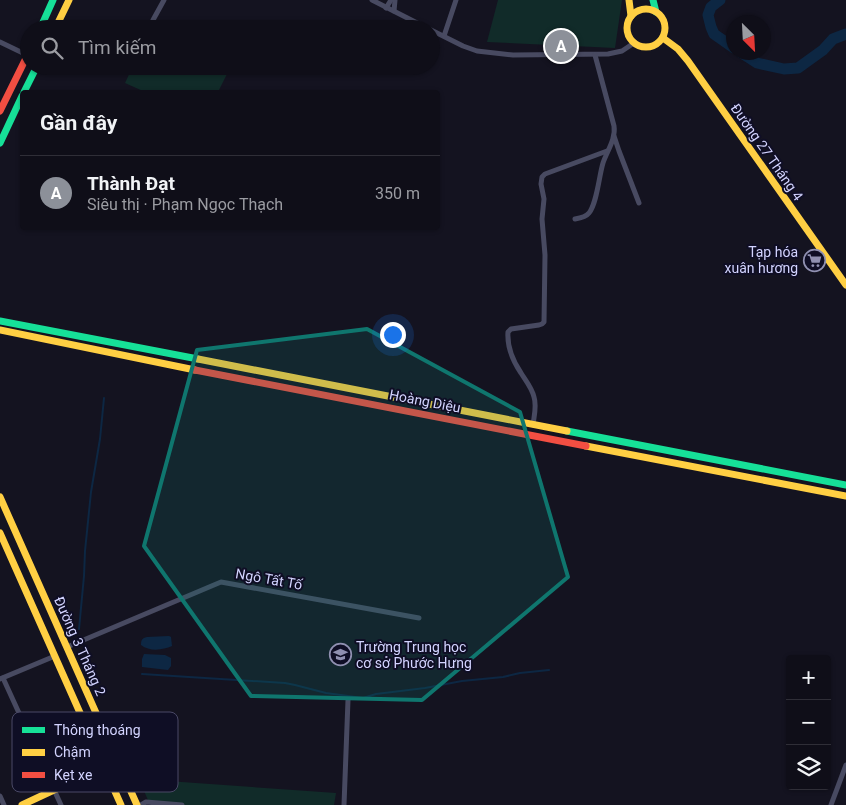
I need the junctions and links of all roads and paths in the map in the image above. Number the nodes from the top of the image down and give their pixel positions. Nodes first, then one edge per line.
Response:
1 (53, 0) edge
2 (69, 0) edge
3 (164, 0) edge
4 (372, 0) edge
5 (391, 0) edge
6 (395, 0) edge
7 (456, 0) edge
8 (629, 0) edge
9 (653, 0) edge
10 (386, 8) junction
11 (394, 12) junction
12 (656, 12) junction
13 (631, 16) junction
14 (44, 20) edge
15 (59, 20) edge
16 (153, 20) dead end
17 (411, 20) edge
18 (440, 34) edge
19 (444, 36) junction
20 (663, 38) junction
21 (0, 42) edge
22 (634, 43) junction
23 (20, 51) edge
24 (595, 55) junction
25 (20, 70) edge
26 (32, 75) edge
27 (25, 90) edge
28 (20, 100) edge
29 (0, 111) edge
30 (614, 135) junction
31 (0, 143) edge
32 (607, 151) junction
33 (639, 203) dead end
34 (575, 219) dead end
35 (844, 277) edge
36 (846, 285) edge
37 (0, 321) edge
38 (0, 330) edge
39 (261, 371) junction
40 (259, 382) junction
41 (533, 425) junction
42 (552, 429) junction
43 (550, 438) junction
44 (846, 485) edge
45 (846, 496) edge
46 (0, 497) edge
47 (0, 533) edge
48 (419, 618) dead end
49 (67, 647) junction
50 (55, 656) junction
51 (1, 679) edge
52 (348, 700) dead end
53 (17, 712) edge
54 (80, 712) edge
55 (95, 712) edge
56 (846, 765) edge
57 (50, 792) edge
58 (55, 792) edge
59 (115, 792) edge
60 (130, 792) edge
61 (0, 796) edge
62 (4, 805) edge
63 (22, 805) edge
64 (60, 805) edge
65 (121, 805) edge
66 (136, 805) edge
67 (141, 805) edge
68 (182, 805) edge
69 (344, 805) edge
70 (831, 805) edge

1 - 14 main road
2 - 15 main road
3 - 16 street
4 - 10 street
5 - 10 street
6 - 11 street
7 - 19 street
8 - 13 main road
9 - 12 main road
10 - 11 street
11 - 17 street
12 - 13 main road
12 - 20 main road
13 - 22 main road
18 - 19 street
19 - 24 street
20 - 22 main road
20 - 35 main road, Đường 27 Tháng 4
21 - 23 street
22 - 24 street
24 - 30 street
25 - 29 main road
26 - 27 main road
28 - 31 main road
30 - 32 street
30 - 33 street
32 - 34 street
32 - 41 street
35 - 36 main road, Đường 27 Tháng 4
37 - 39 main road, Hoàng Diệu
38 - 40 main road, Hoàng Diệu
39 - 40 main road
39 - 41 main road, Hoàng Diệu
40 - 43 main road, Hoàng Diệu
41 - 42 main road, Hoàng Diệu
42 - 43 main road
42 - 44 main road, Hoàng Diệu
43 - 45 main road, Hoàng Diệu
46 - 49 main road, Đường 3 Tháng 2
47 - 50 main road, Đường 3 Tháng 2
48 - 49 street, Ngô Tất Tố
49 - 55 main road, Đường 3 Tháng 2
50 - 51 street
50 - 54 main road, Đường 3 Tháng 2
51 - 53 street
52 - 69 street
56 - 70 street
57 - 63 main road
58 - 64 street
59 - 65 main road, Đường 3 Tháng 2
60 - 66 main road, Đường 3 Tháng 2
61 - 62 street
67 - 68 street

